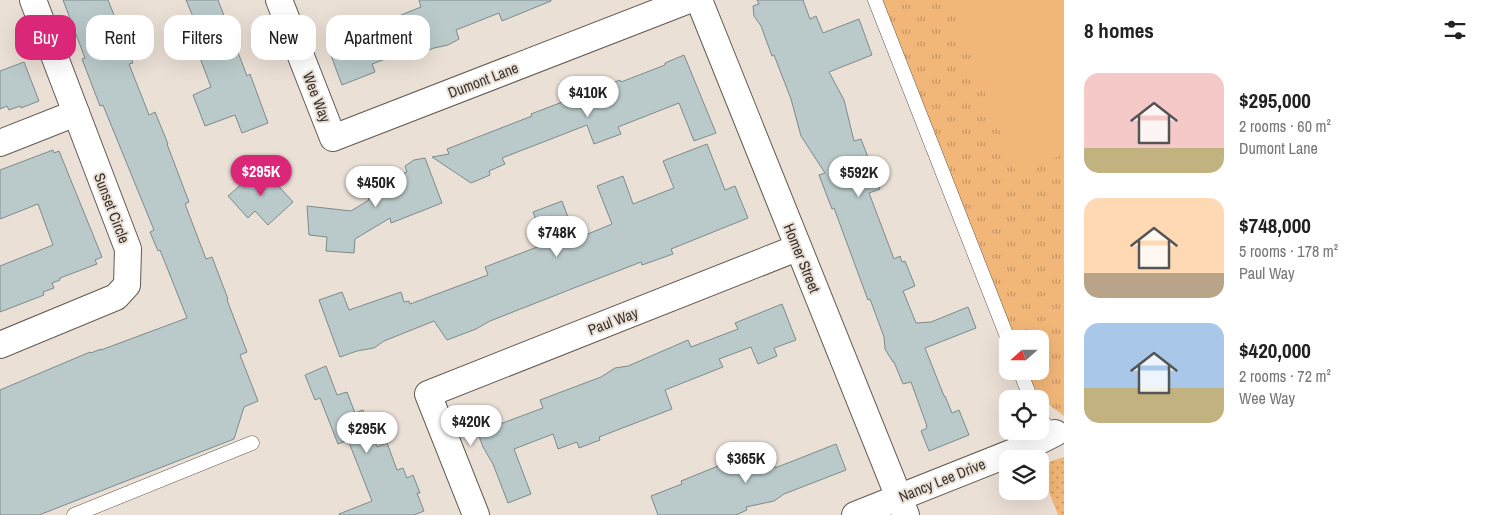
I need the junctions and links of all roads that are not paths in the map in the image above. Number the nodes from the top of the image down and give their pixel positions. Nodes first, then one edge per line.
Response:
1 (32, 0) edge
2 (279, 0) edge
3 (689, 0) edge
4 (699, 0) edge
5 (875, 0) edge
6 (76, 113) junction
7 (333, 138) joint
8 (0, 143) edge
9 (798, 248) junction
10 (1004, 330) edge
11 (0, 344) edge
12 (1053, 428) edge
13 (252, 443) dead end
14 (903, 506) edge
15 (74, 515) edge
16 (476, 515) edge
17 (855, 515) edge

1 - 6 street, Sunset Circle
2 - 7 street, Wee Way
3 - 7 street, Dumont Lane
4 - 9 street, Homer Street
5 - 10 lane
6 - 8 street
6 - 11 street, Sunset Circle
9 - 14 street, Homer Street
9 - 16 street, Paul Way
12 - 14 street, Nancy Lee Drive
13 - 15 lane
14 - 17 street, Nancy Lee Drive

